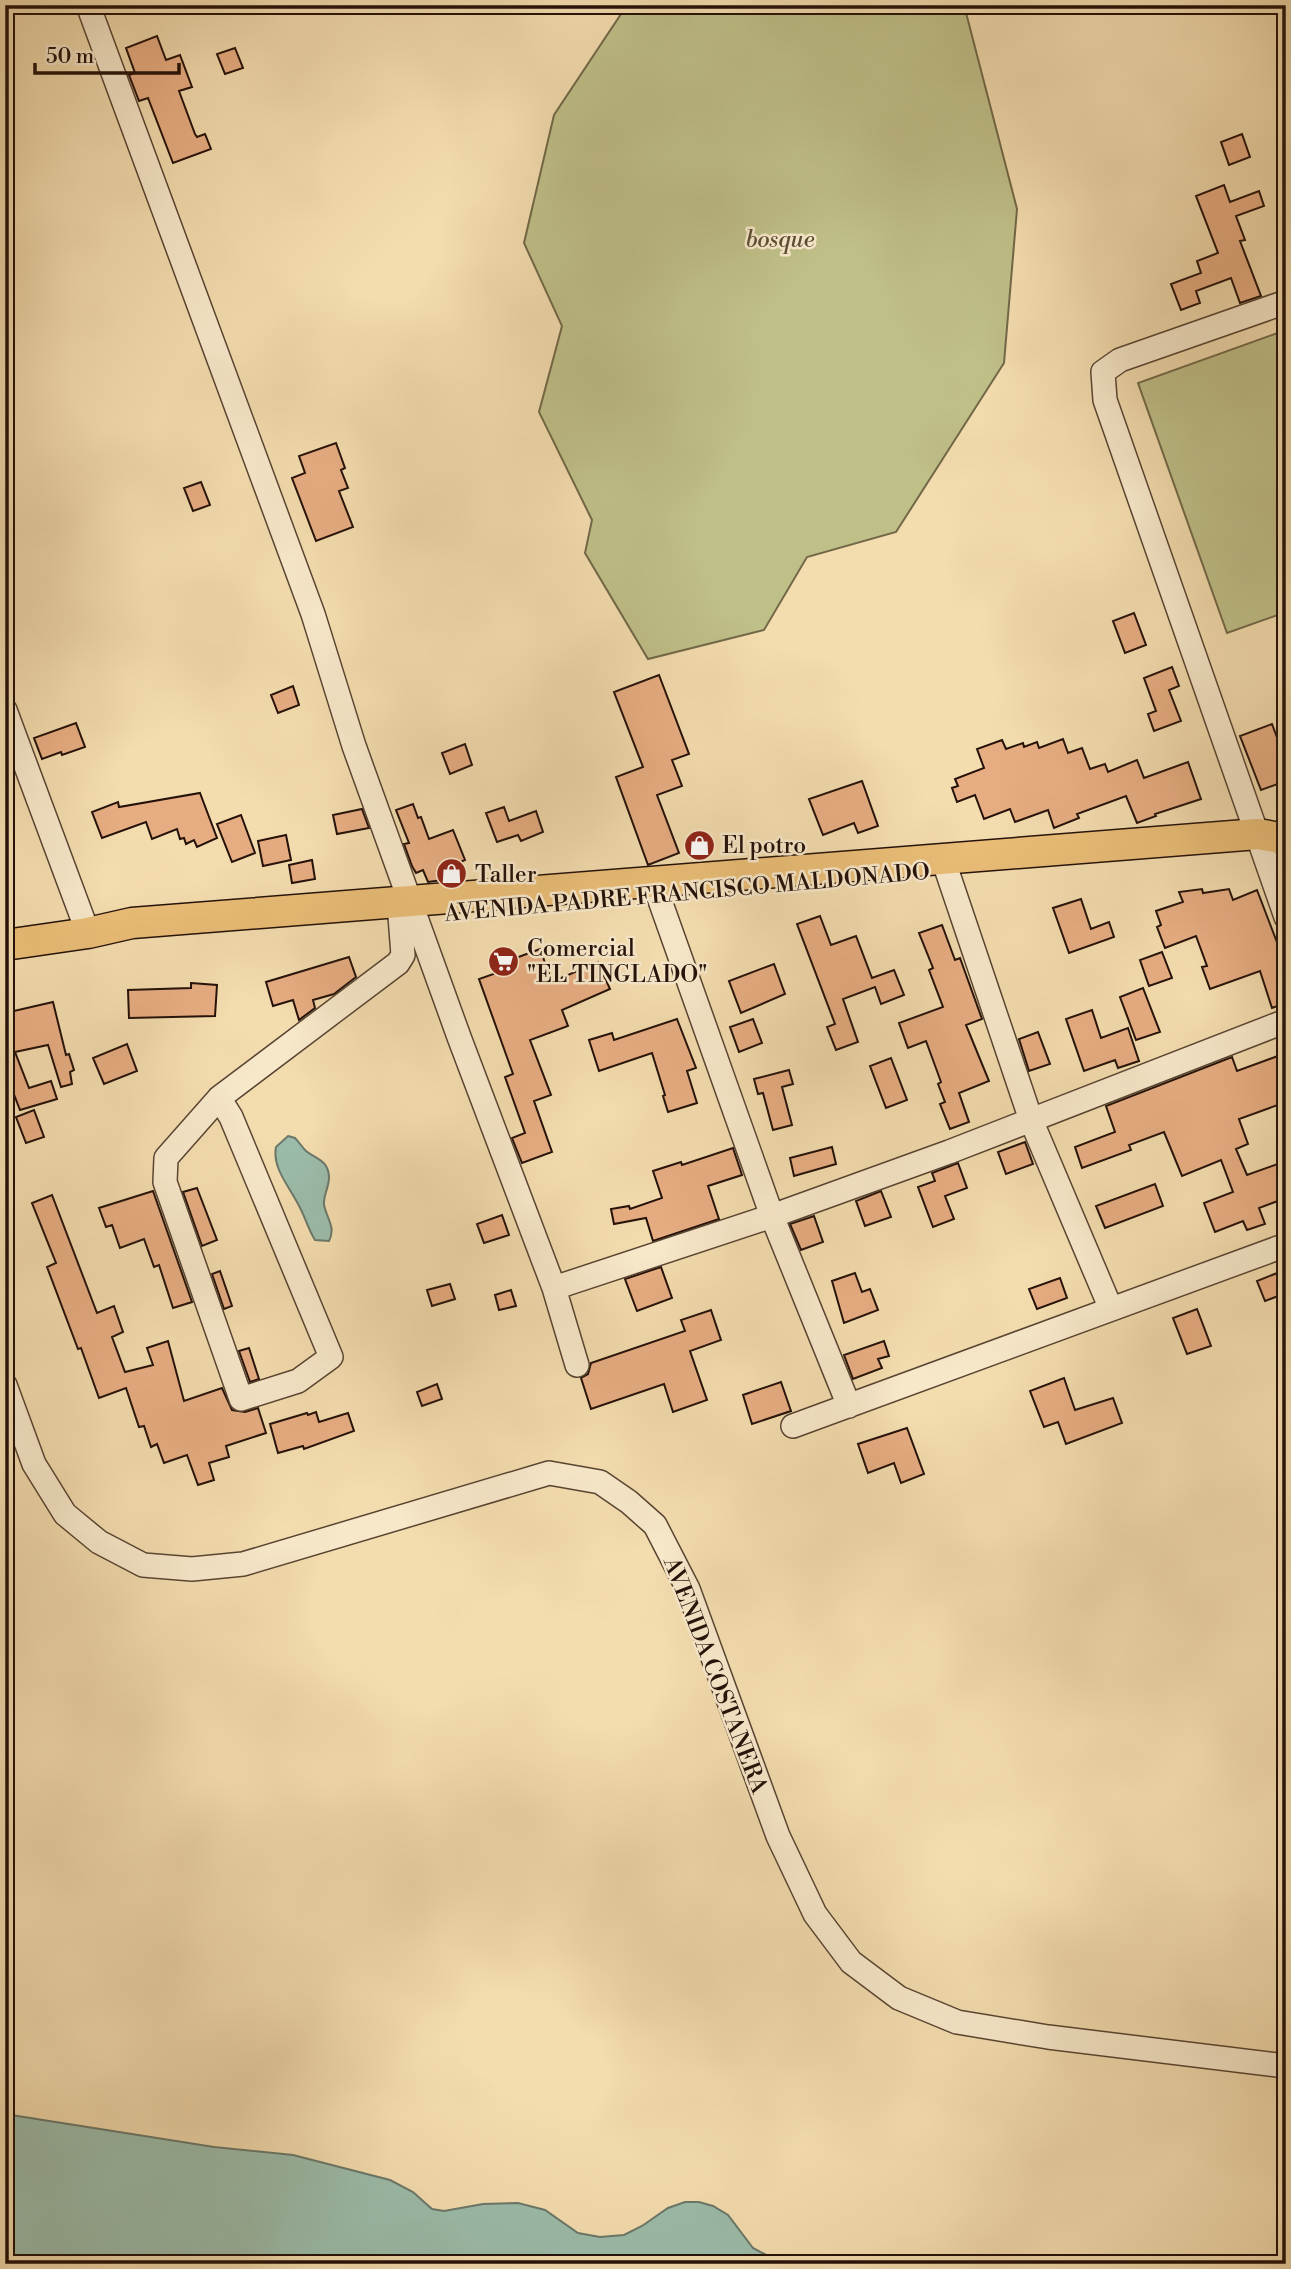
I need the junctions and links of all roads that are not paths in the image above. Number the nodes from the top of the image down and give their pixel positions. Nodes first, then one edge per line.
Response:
1 (88, 5) edge
2 (1286, 302) edge
3 (5, 710) edge
4 (1286, 820) edge
5 (1273, 843) edge
6 (947, 871) junction
7 (658, 895) junction
8 (409, 911) junction
9 (1286, 917) edge
10 (88, 933) junction
11 (5, 946) edge
12 (1286, 1021) edge
13 (219, 1098) junction
14 (1031, 1120) junction
15 (772, 1216) junction
16 (1286, 1245) edge
17 (554, 1288) junction
18 (1111, 1309) junction
19 (577, 1365) dead end
20 (5, 1385) edge
21 (849, 1406) junction
22 (793, 1426) dead end
23 (1286, 2066) edge

1 - 8 street
2 - 5 street
3 - 10 street
4 - 5 street
5 - 6 main road, AVENIDA PADRE FRANCISCO MALDONADO
5 - 8 main road, AVENIDA PADRE FRANCISCO MALDONADO
5 - 9 street
6 - 7 main road, AVENIDA PADRE FRANCISCO MALDONADO
6 - 14 street
7 - 8 main road, AVENIDA PADRE FRANCISCO MALDONADO
7 - 15 street
8 - 10 main road, AVENIDA PADRE FRANCISCO MALDONADO
8 - 13 street
8 - 17 street
10 - 11 main road, AVENIDA PADRE FRANCISCO MALDONADO
12 - 14 street
13 - 13 street
14 - 15 street
14 - 18 street
15 - 17 street
15 - 21 street
16 - 18 street
17 - 19 street
18 - 21 street
20 - 23 street, AVENIDA COSTANERA
21 - 22 street

